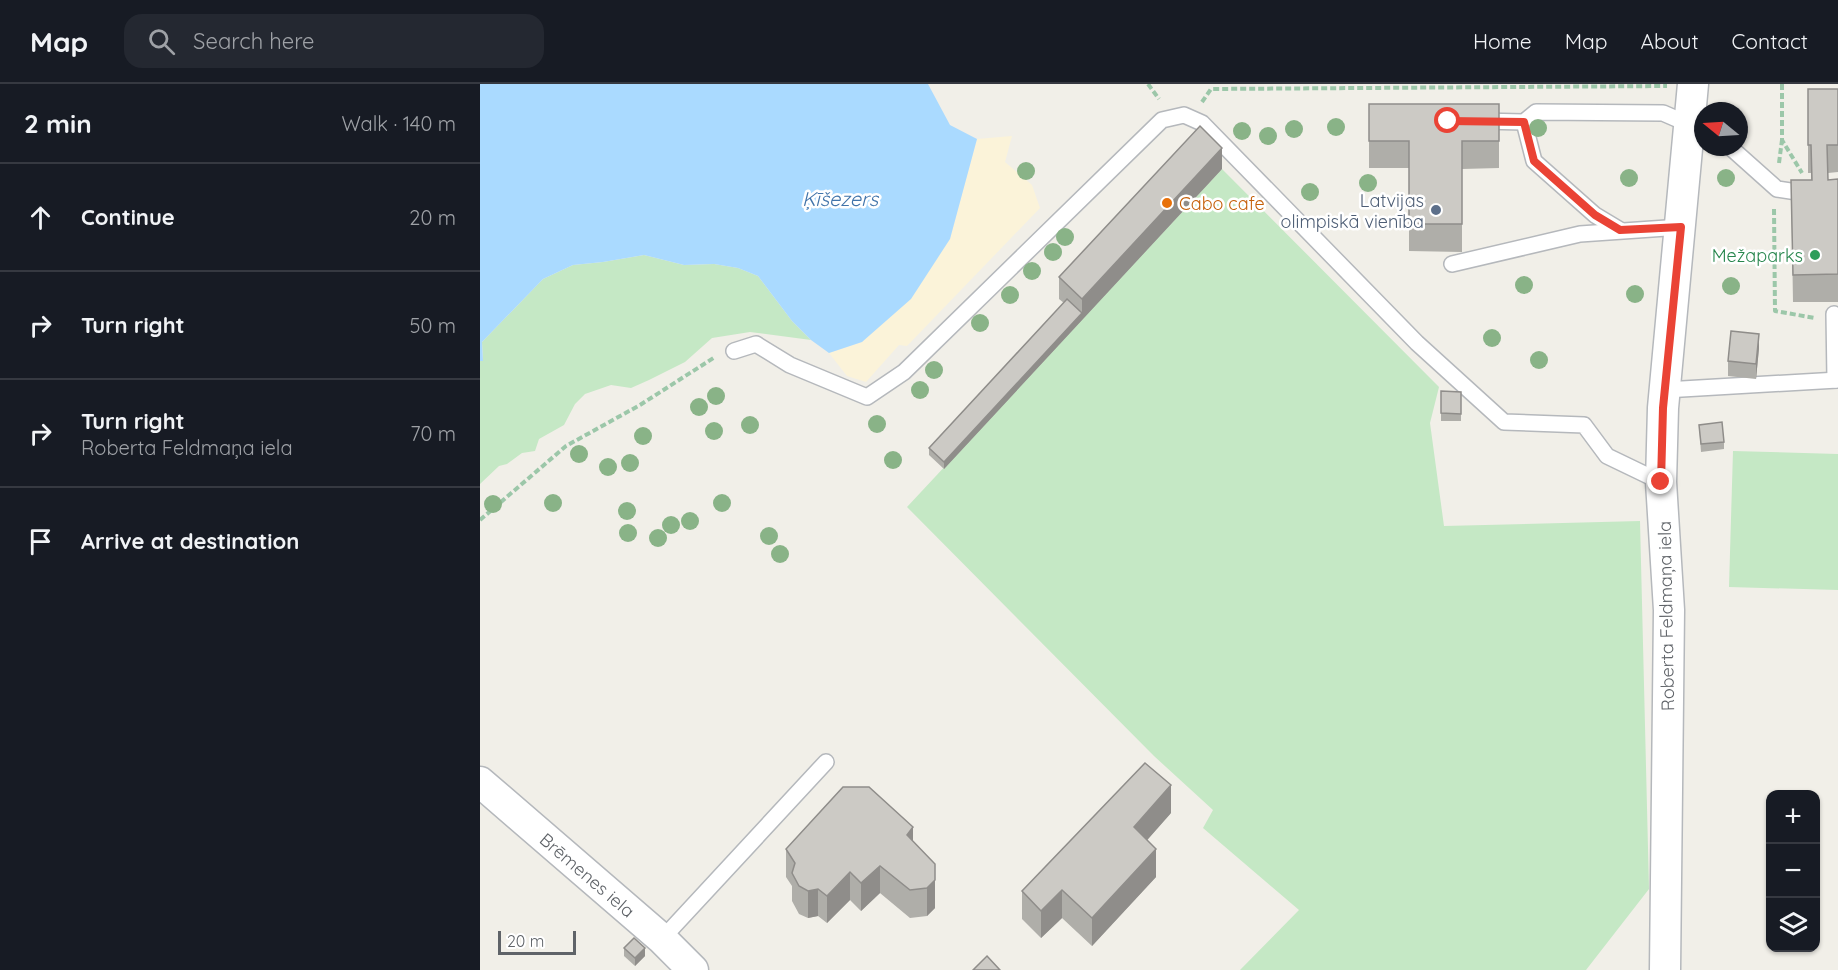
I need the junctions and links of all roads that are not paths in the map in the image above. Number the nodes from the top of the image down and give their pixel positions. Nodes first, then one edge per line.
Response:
1 (1693, 85) edge
2 (1694, 102) edge
3 (1469, 121) edge
4 (1524, 122) junction
5 (1694, 125) edge
6 (1694, 139) edge
7 (1740, 156) edge
8 (1809, 194) edge
9 (1681, 227) junction
10 (1620, 230) junction
11 (1452, 264) dead end
12 (1834, 317) road end
13 (734, 351) road end
14 (1836, 380) edge
15 (1665, 390) junction
16 (1661, 482) junction
17 (826, 762) dead end
18 (480, 782) edge
19 (662, 939) junction
20 (693, 970) edge
21 (1665, 970) edge

1 - 2 street, Roberta Feldmaņa iela
3 - 4 lane
4 - 5 lane
4 - 10 lane
6 - 9 street, Roberta Feldmaņa iela
7 - 8 lane
9 - 10 lane
9 - 15 street, Roberta Feldmaņa iela
10 - 11 lane
12 - 14 lane
13 - 16 lane
14 - 15 lane
15 - 16 street, Roberta Feldmaņa iela
16 - 21 street, Roberta Feldmaņa iela
17 - 19 lane
18 - 19 street, Brēmenes iela
19 - 20 street, Brēmenes iela

